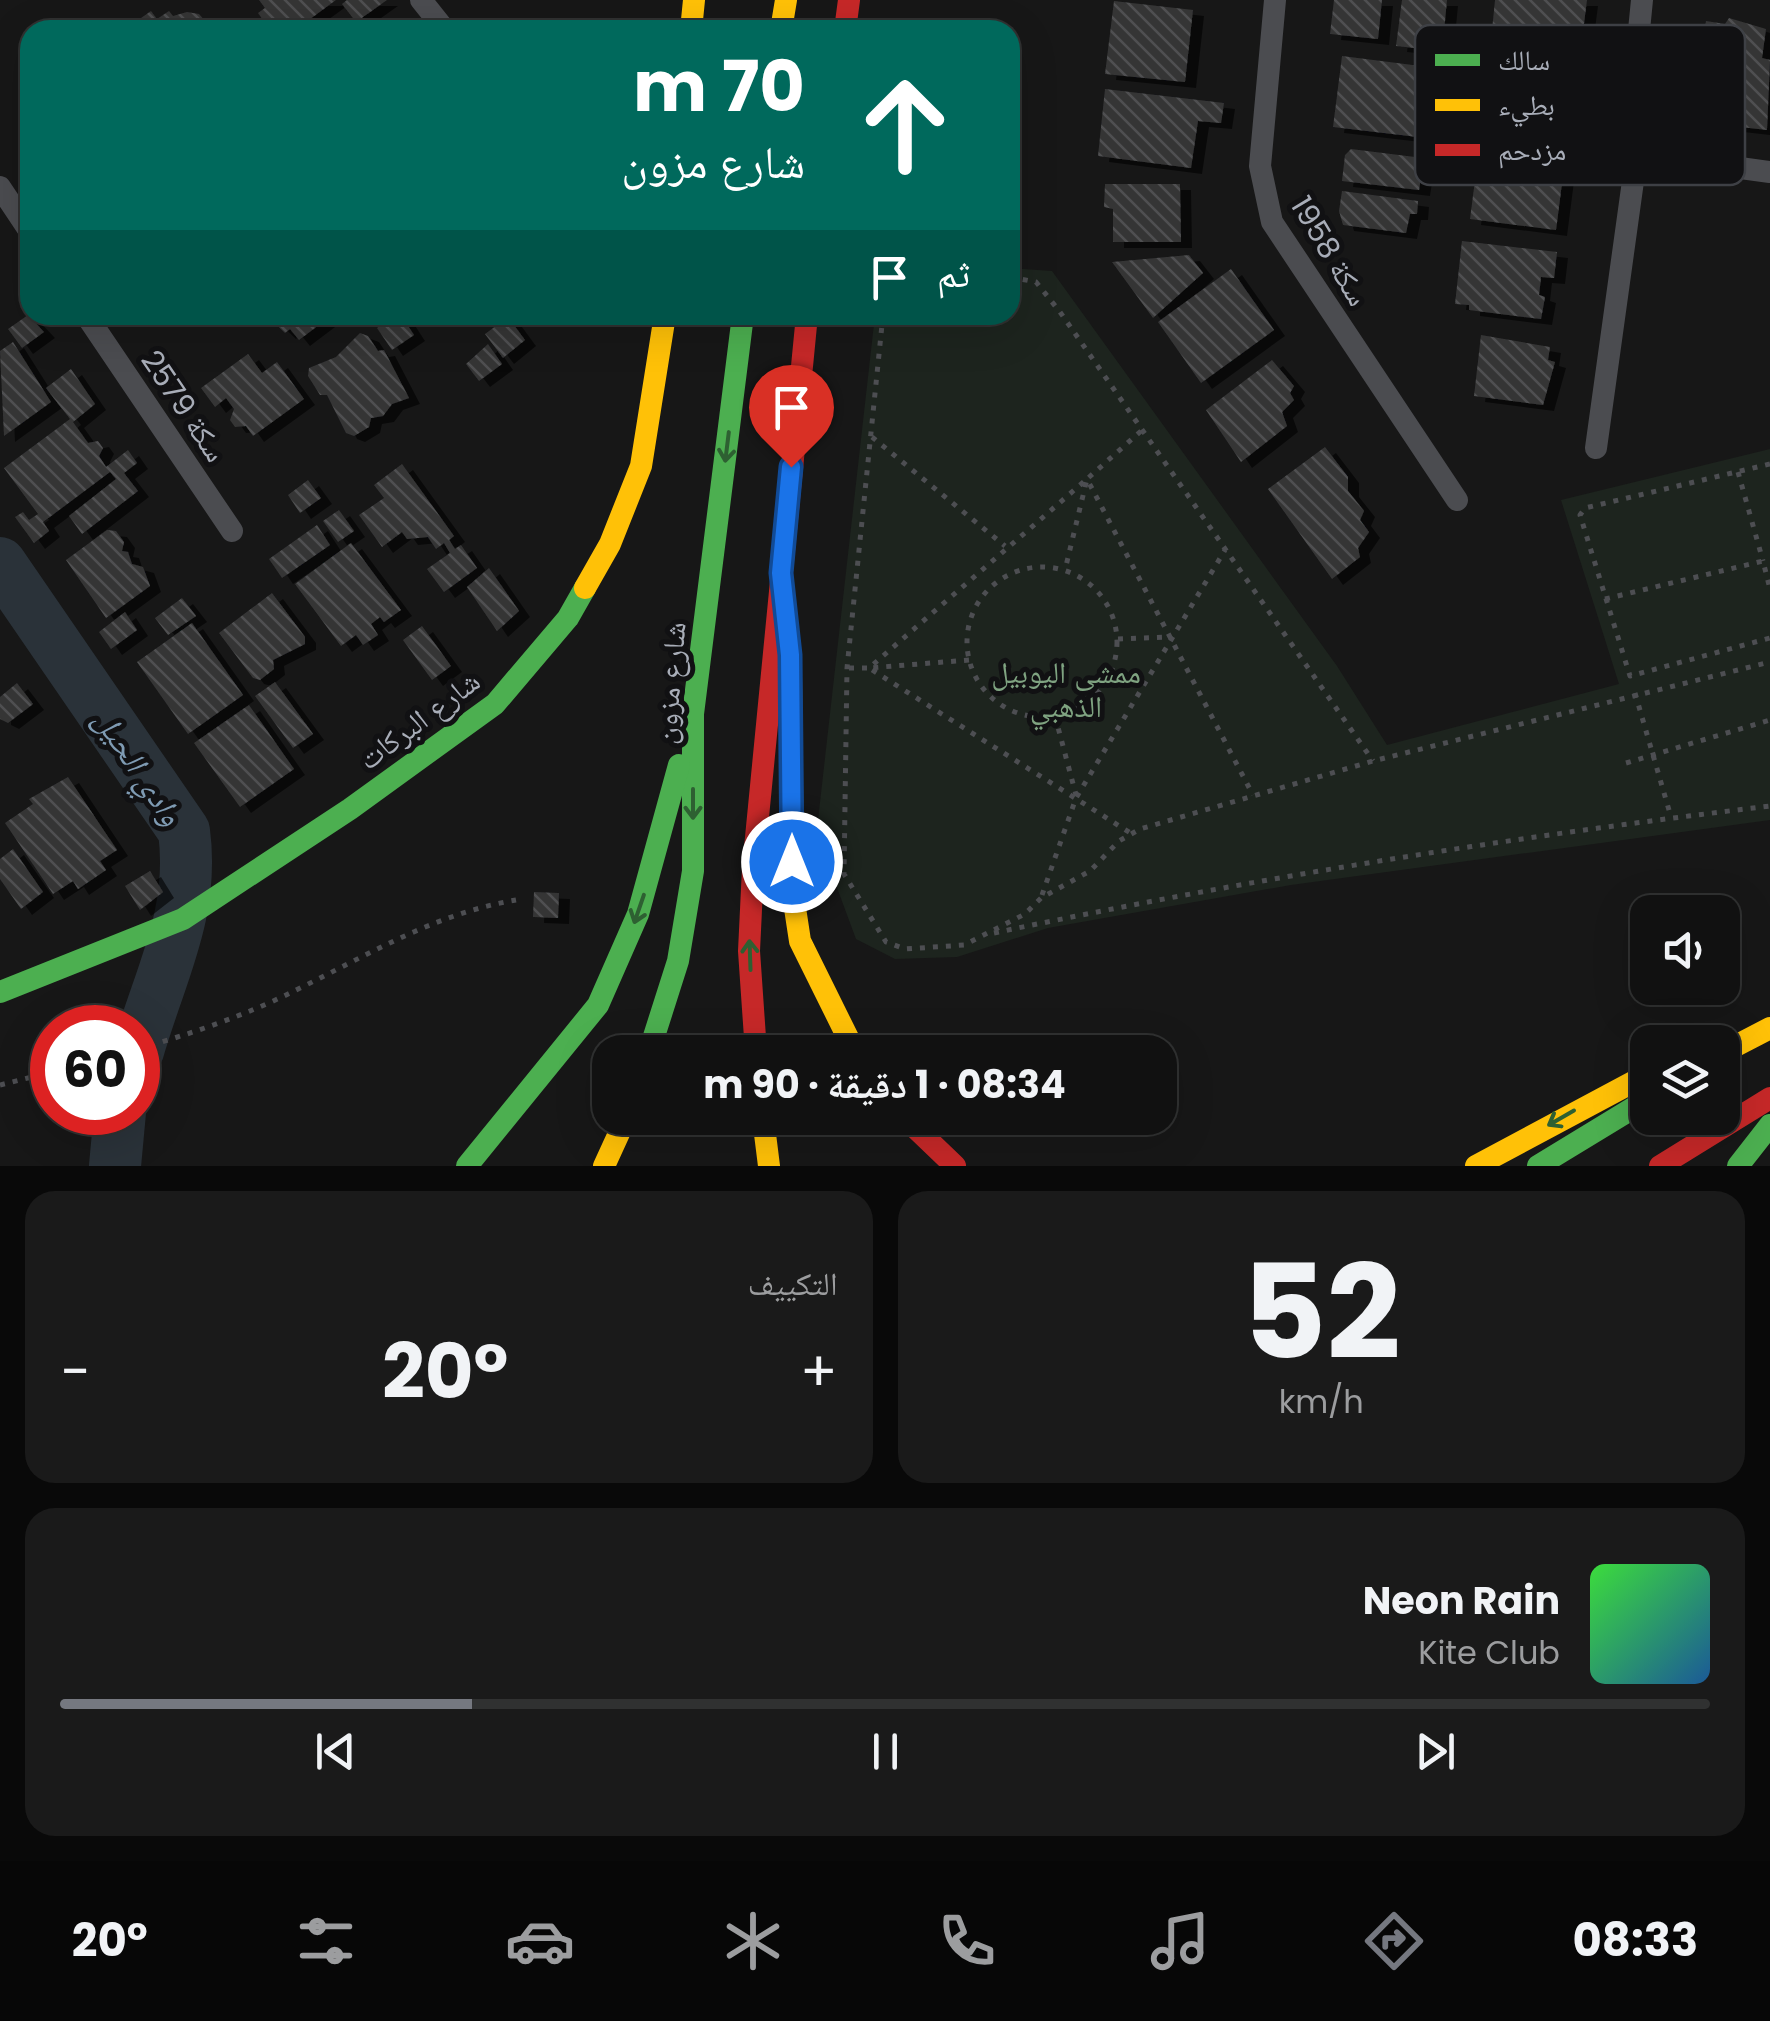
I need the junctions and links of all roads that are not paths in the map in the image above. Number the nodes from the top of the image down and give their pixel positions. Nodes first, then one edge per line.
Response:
1 (421, 0) edge
2 (1275, 0) edge
3 (1642, 0) edge
4 (437, 20) edge
5 (1640, 25) edge
6 (1745, 169) edge
7 (1770, 172) edge
8 (1632, 185) edge
9 (0, 188) edge
10 (20, 217) edge
11 (93, 325) edge
12 (663, 325) edge
13 (742, 325) edge
14 (806, 325) edge
15 (1596, 448) dead end
16 (1457, 500) dead end
17 (232, 531) dead end
18 (781, 573) junction
19 (694, 714) junction
20 (0, 992) edge
21 (1770, 1025) edge
22 (654, 1035) edge
23 (755, 1035) edge
24 (846, 1035) edge
25 (1740, 1035) edge
26 (1740, 1042) edge
27 (1630, 1081) edge
28 (1770, 1098) edge
29 (1630, 1110) edge
30 (1770, 1125) edge
31 (618, 1135) edge
32 (765, 1135) edge
33 (923, 1135) edge
34 (467, 1166) edge
35 (604, 1166) edge
36 (768, 1166) edge
37 (955, 1166) edge
38 (1476, 1166) edge
39 (1538, 1166) edge
40 (1660, 1166) edge
41 (1738, 1166) edge

1 - 4 street
2 - 16 street, سكة 1958
3 - 5 street
6 - 7 street
8 - 15 street
9 - 10 street
11 - 17 street, سكة 2579
12 - 20 main road, شارع البركات
13 -> 19 main road, شارع مزون
14 - 18 main road
23 -> 18 main road
18 - 24 main road
19 -> 22 main road, شارع مزون
19 -> 34 main road
21 - 25 main road
21 - 26 main road
27 -> 38 main road
28 - 40 main road
29 - 39 main road
30 - 41 main road
31 - 35 main road
32 - 36 main road
33 - 37 main road

